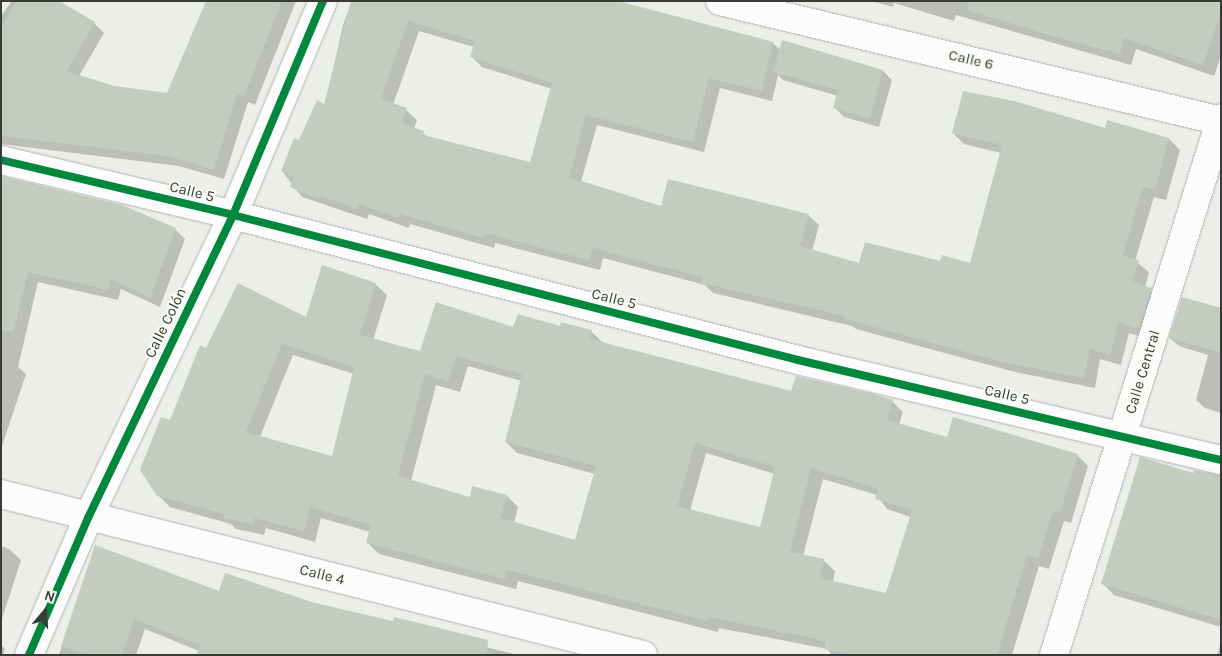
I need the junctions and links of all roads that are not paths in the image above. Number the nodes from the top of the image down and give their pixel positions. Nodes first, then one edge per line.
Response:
1 (323, 1) edge
2 (720, 1) edge
3 (1220, 120) edge
4 (1, 160) edge
5 (233, 216) junction
6 (1124, 438) junction
7 (1221, 460) edge
8 (1, 494) edge
9 (88, 518) junction
10 (29, 655) edge
11 (643, 655) edge
12 (1054, 655) edge

1 - 5 street, Calle Colón
2 - 3 street, Calle 6
3 - 6 street, Calle Central
4 - 5 street, Calle 5
5 - 6 street, Calle 5
5 - 9 street, Calle Colón
6 - 7 street, Calle 5
6 - 12 street, Calle Central
8 - 9 street, Calle 4
9 - 10 street, Calle Colón
9 - 11 street, Calle 4

